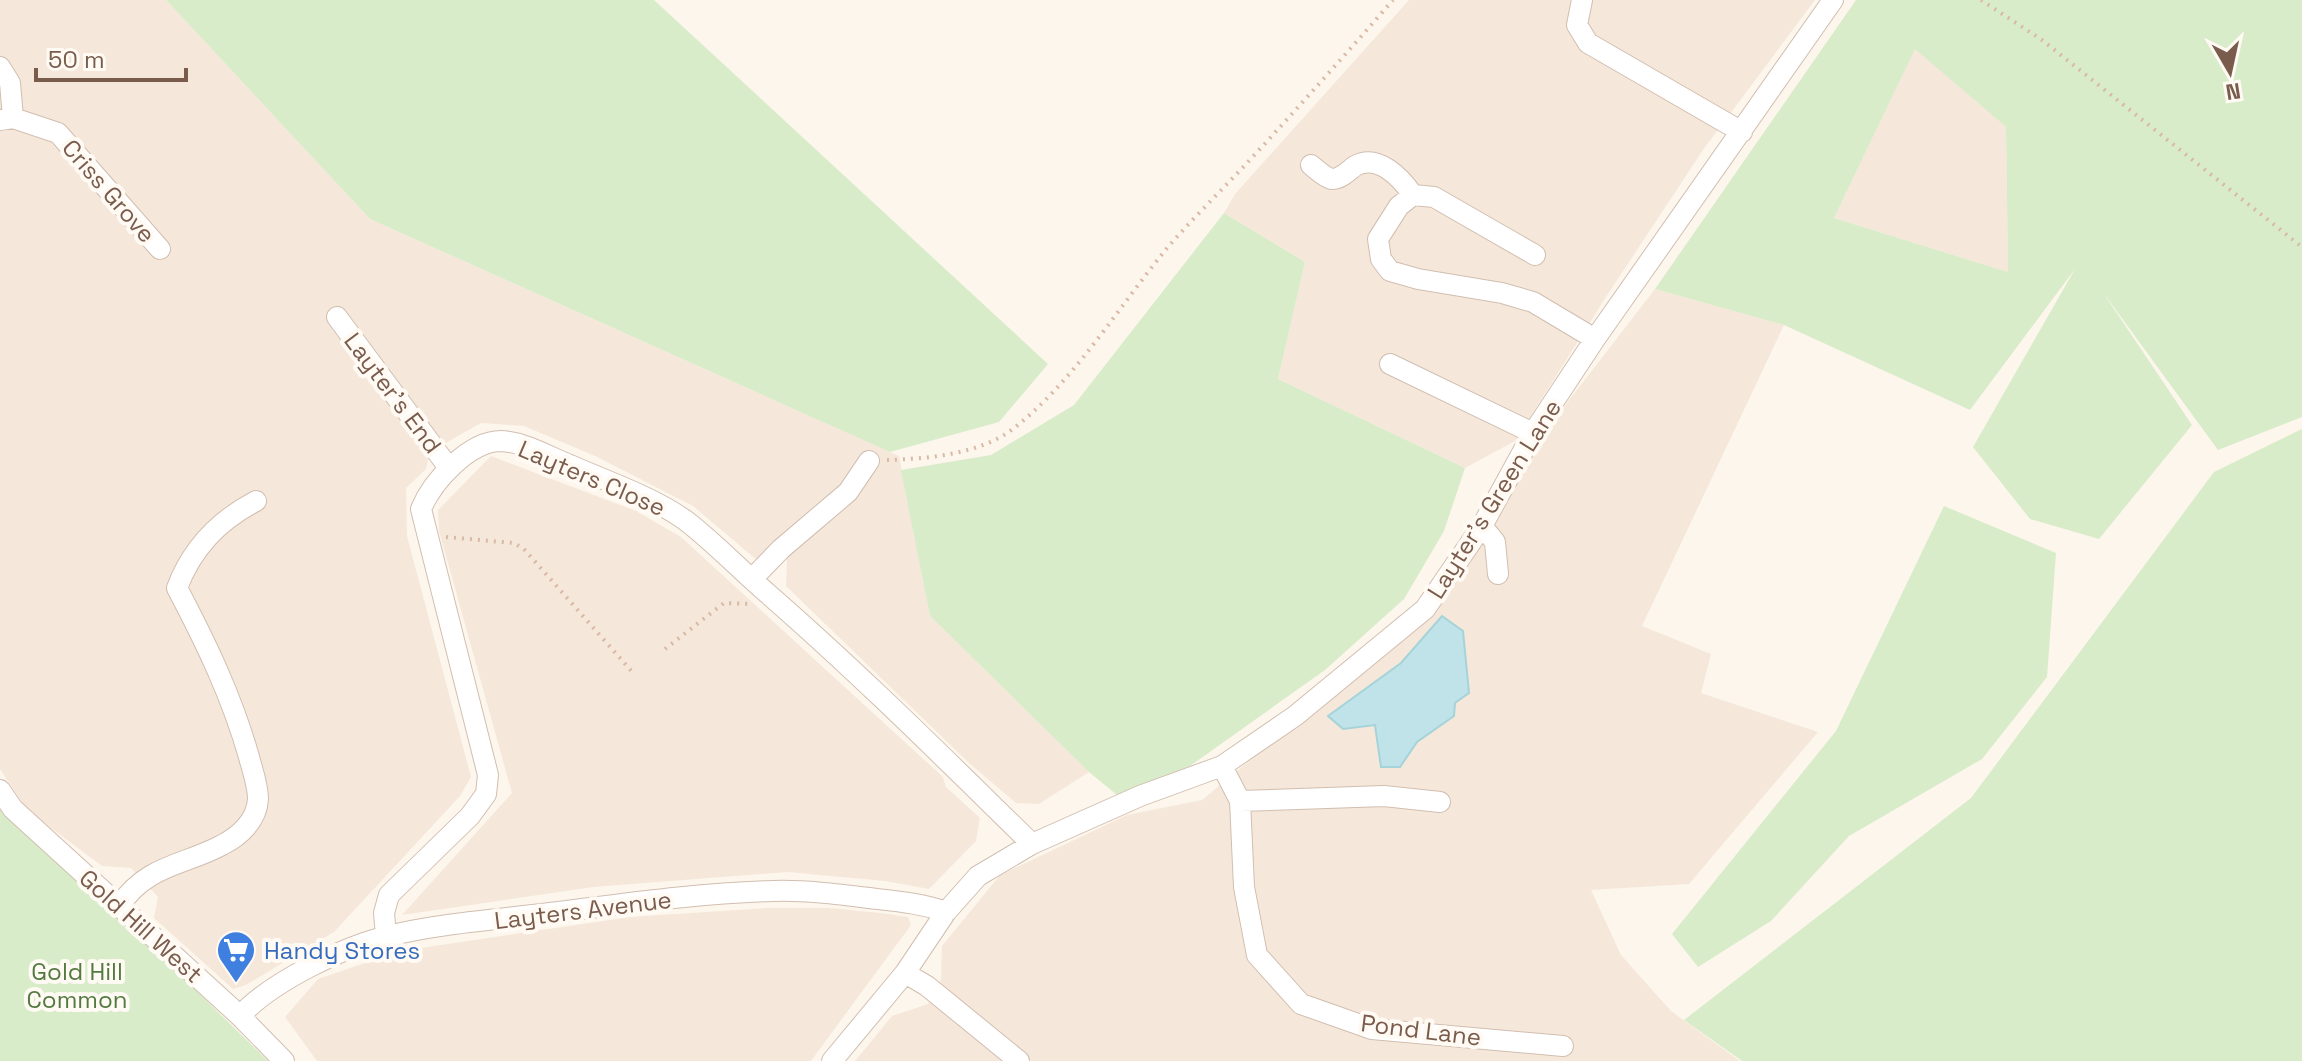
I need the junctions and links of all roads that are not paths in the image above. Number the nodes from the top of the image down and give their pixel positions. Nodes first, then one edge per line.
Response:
1 (1582, 0) edge
2 (1833, 0) edge
3 (0, 67) edge
4 (6, 119) edge
5 (1742, 132) junction
6 (1311, 165) dead end
7 (1413, 195) junction
8 (160, 249) dead end
9 (1535, 255) dead end
10 (337, 317) dead end
11 (1595, 339) junction
12 (1390, 364) dead end
13 (1533, 433) junction
14 (869, 461) road end
15 (449, 468) junction
16 (256, 501) dead end
17 (1482, 526) junction
18 (1498, 574) dead end
19 (758, 585) junction
20 (1222, 766) junction
21 (0, 790) edge
22 (1240, 801) junction
23 (1440, 802) dead end
24 (1032, 844) junction
25 (119, 906) junction
26 (946, 912) junction
27 (386, 936) junction
28 (905, 973) junction
29 (240, 1016) junction
30 (1563, 1046) dead end
31 (284, 1061) edge
32 (832, 1061) edge
33 (1019, 1061) edge

1 - 5 street
2 - 5 street, Layter's Green Lane
3 - 4 street, Criss Grove
4 - 8 street, Criss Grove
5 - 11 street, Layter's Green Lane
6 - 7 street
7 - 9 street
7 - 11 street
10 - 15 street, Layter's End
11 - 13 street, Layter's Green Lane
12 - 13 street
13 - 17 street, Layter's Green Lane
14 - 19 street
15 - 19 street, Layters Close
15 - 27 street, Layters Close
16 - 25 street
17 - 18 street
17 - 20 street, Layter's Green Lane
19 - 24 street, Layters Close
20 - 22 street, Pond Lane
20 - 24 street, Layter's Green Lane
21 - 25 street, Gold Hill West
22 - 23 street
22 - 30 street, Pond Lane
24 - 26 street, Layter's Green Lane
25 - 29 street, Gold Hill West
26 - 27 street, Layters Avenue
26 - 28 street, Layter's Green Lane
27 - 29 street, Layters Avenue
28 - 32 street, Layter's Green Lane
28 - 33 street
29 - 31 street, Gold Hill West

